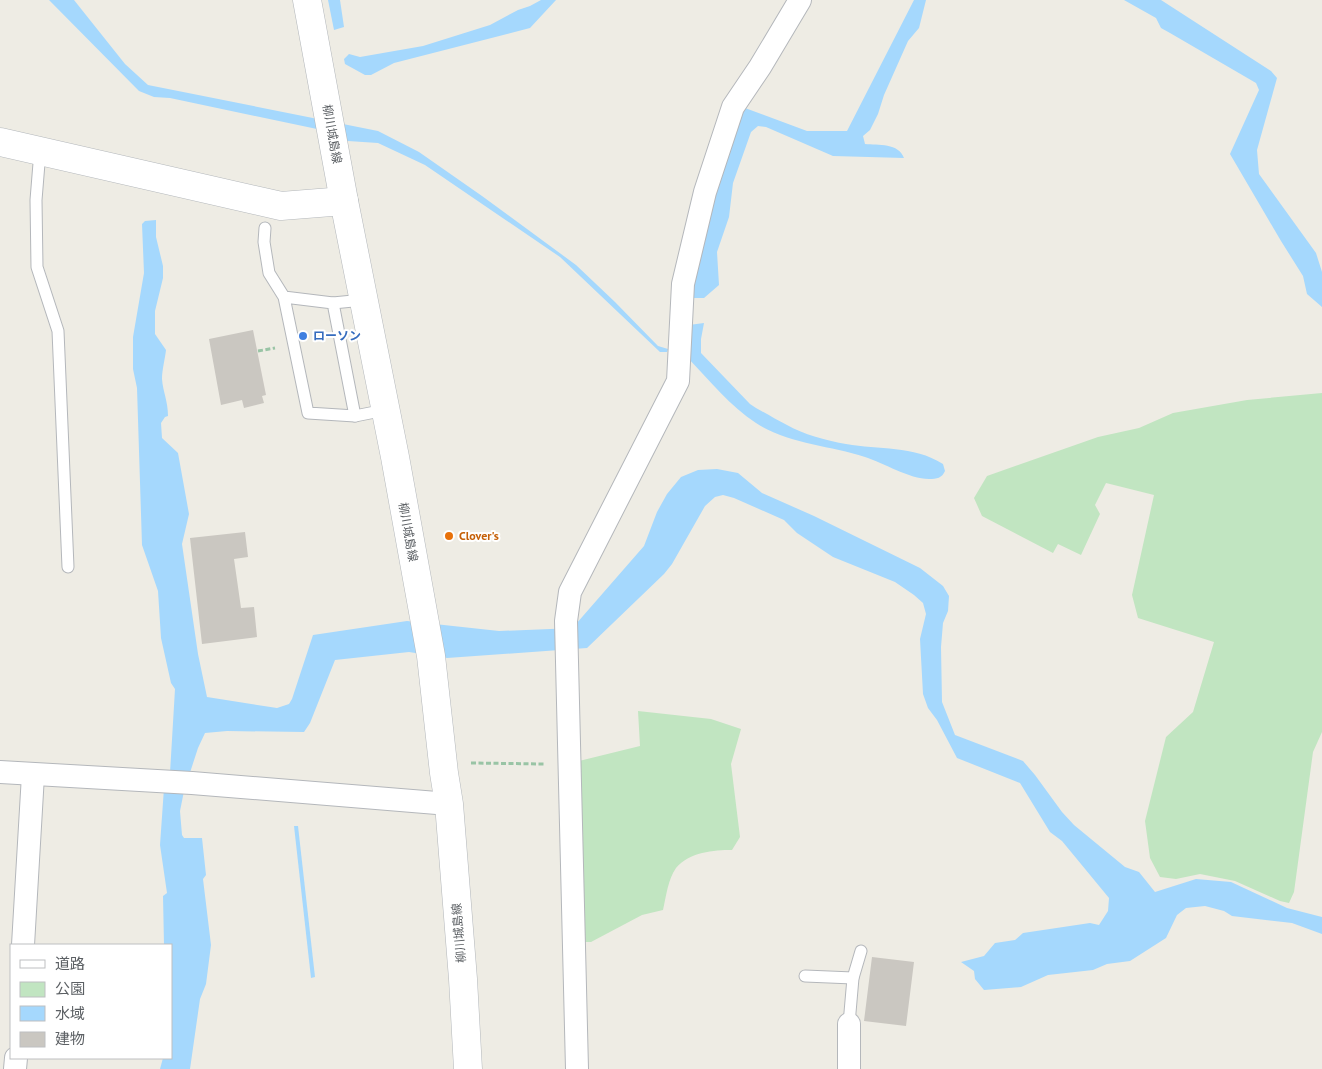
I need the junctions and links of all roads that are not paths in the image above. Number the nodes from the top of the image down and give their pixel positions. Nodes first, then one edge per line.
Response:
1 (307, 0) edge
2 (800, 0) edge
3 (0, 142) edge
4 (40, 151) junction
5 (344, 201) junction
6 (265, 228) dead end
7 (284, 298) junction
8 (364, 300) junction
9 (333, 303) junction
10 (385, 410) junction
11 (355, 416) junction
12 (68, 567) dead end
13 (0, 772) edge
14 (33, 775) junction
15 (449, 804) junction
16 (23, 944) edge
17 (861, 951) dead end
18 (805, 976) dead end
19 (853, 978) junction
20 (849, 1024) joint
21 (468, 1069) edge
22 (577, 1069) edge
23 (849, 1069) edge

1 - 5 main road, 柳川城島線
2 - 22 street
3 - 4 main road
4 - 5 main road
4 - 12 lane
5 - 8 main road, 柳川城島線
6 - 7 lane
7 - 9 lane
7 - 11 lane
8 - 9 lane
8 - 10 main road, 柳川城島線
9 - 11 lane
10 - 11 lane
10 - 15 main road, 柳川城島線
13 - 14 street
14 - 15 street
14 - 16 street
15 - 21 main road, 柳川城島線
17 - 19 lane
18 - 19 lane
19 - 20 lane
20 - 23 street

